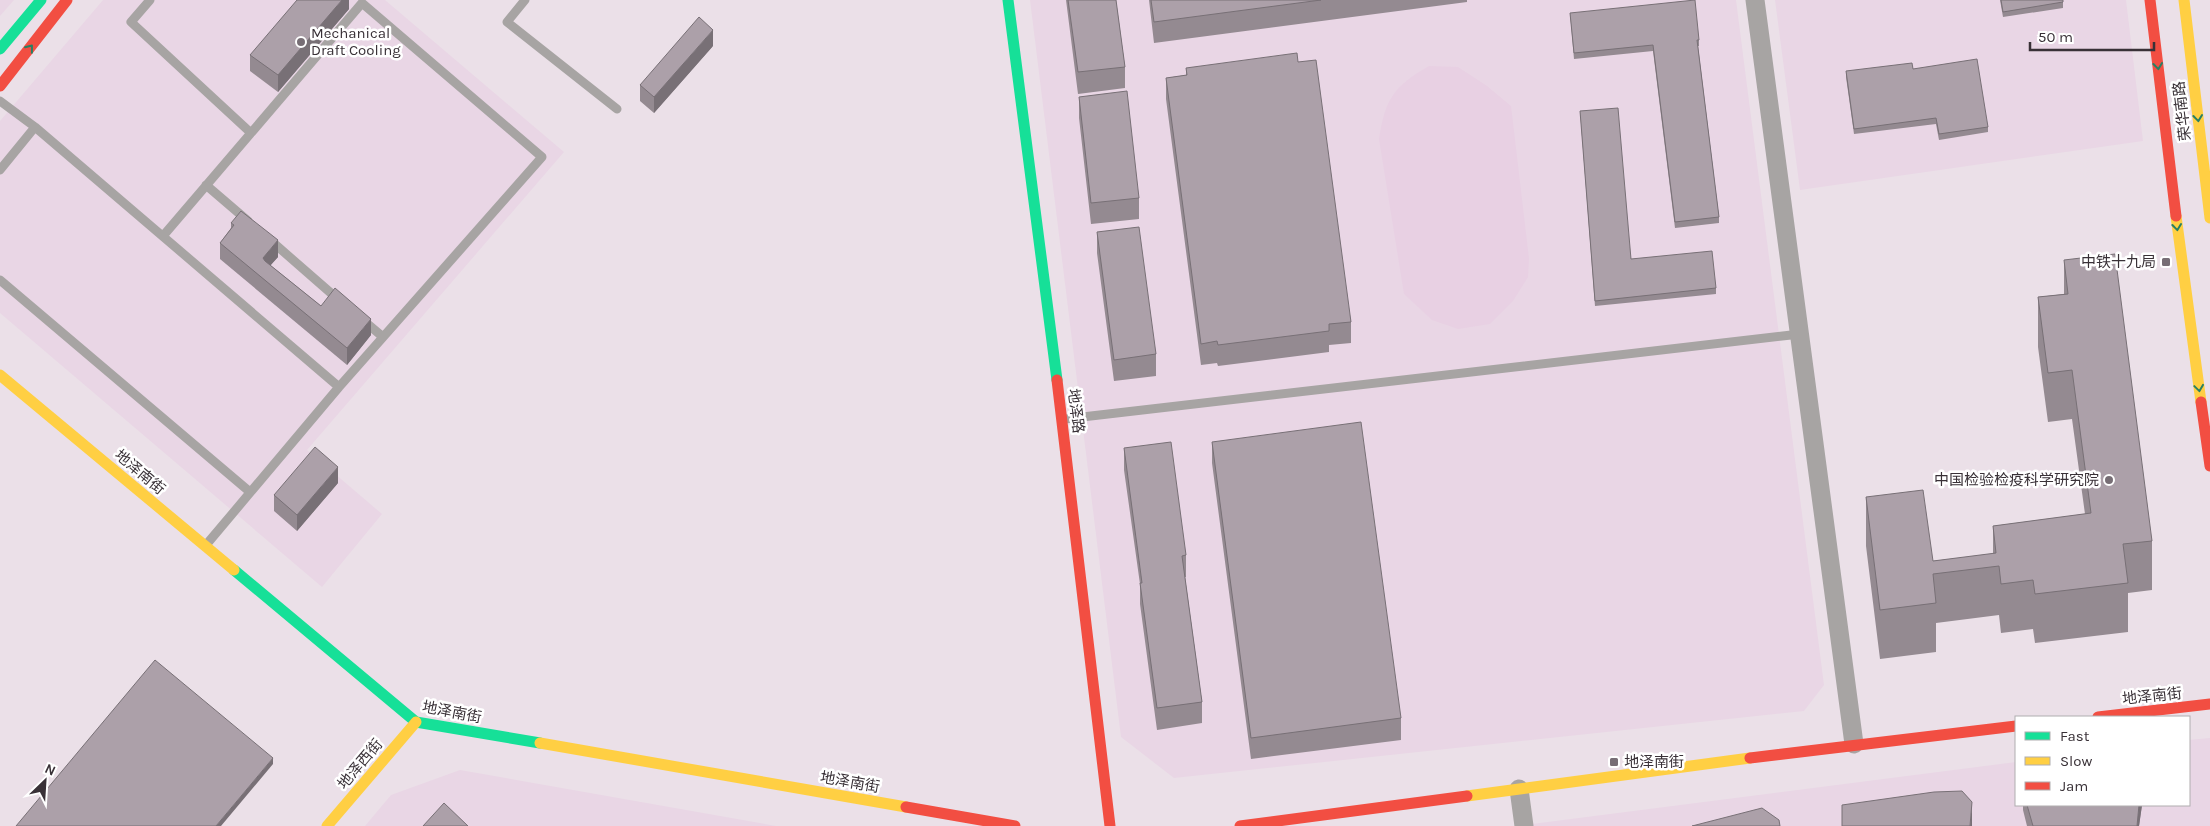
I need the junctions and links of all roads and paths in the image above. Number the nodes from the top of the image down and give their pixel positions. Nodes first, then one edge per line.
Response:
1 (41, 0) edge
2 (68, 0) edge
3 (150, 0) edge
4 (525, 0) edge
5 (1008, 0) edge
6 (1755, 0) edge
7 (2150, 0) edge
8 (2184, 0) edge
9 (360, 2) edge
10 (0, 49) edge
11 (0, 86) edge
12 (0, 101) edge
13 (616, 109) dead end
14 (35, 127) junction
15 (251, 133) junction
16 (0, 170) edge
17 (206, 185) junction
18 (2210, 218) edge
19 (163, 236) junction
20 (0, 280) edge
21 (1800, 334) junction
22 (382, 337) junction
23 (0, 375) edge
24 (339, 387) junction
25 (1062, 420) junction
26 (2210, 466) edge
27 (250, 492) junction
28 (205, 546) junction
29 (2210, 704) edge
30 (2107, 716) edge
31 (416, 722) junction
32 (2015, 726) edge
33 (1854, 744) junction
34 (1519, 789) junction
35 (327, 826) edge
36 (1015, 826) edge
37 (1110, 826) edge
38 (1240, 826) edge
39 (1524, 826) edge

1 - 10 street
11 -> 2 street
3 - 15 lane
4 - 13 lane
5 - 25 street, 地泽路
6 - 21 street
7 -> 26 street
8 -> 18 street, 荣华南路
9 - 15 lane
9 - 22 lane
12 - 14 lane
14 - 16 lane
14 - 19 lane
15 - 17 lane
17 - 19 lane
17 - 22 lane
19 - 24 lane
20 - 27 lane
21 - 25 lane
21 - 33 street
22 - 24 lane
23 - 28 street, 地泽南街
24 - 27 lane
25 - 37 street, 地泽路
27 - 28 lane
28 - 31 street, 地泽南街
29 - 30 street, 地泽南街
31 - 35 street, 地泽西街
31 - 36 street, 地泽南街
32 - 33 street
33 - 34 street
34 - 38 street
34 - 39 street

